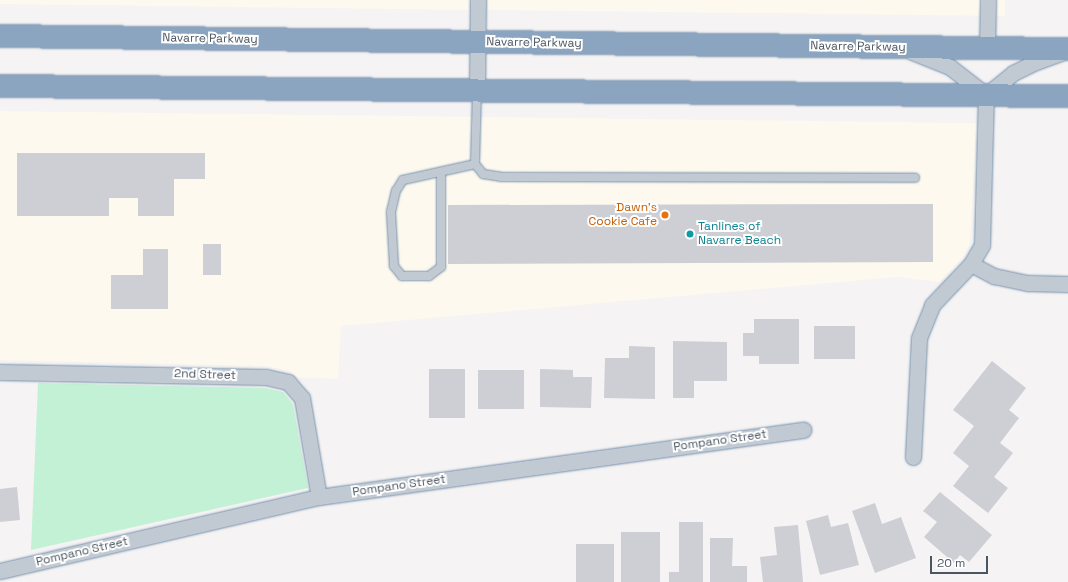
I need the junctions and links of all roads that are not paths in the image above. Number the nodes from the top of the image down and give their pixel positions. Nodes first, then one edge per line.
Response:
1 (478, 0) edge
2 (988, 0) edge
3 (0, 36) edge
4 (478, 43) junction
5 (902, 47) junction
6 (987, 48) junction
7 (1068, 50) edge
8 (0, 86) edge
9 (477, 90) junction
10 (986, 95) junction
11 (1068, 96) edge
12 (475, 164) junction
13 (441, 172) junction
14 (915, 178) dead end
15 (971, 264) junction
16 (1068, 284) edge
17 (0, 372) edge
18 (803, 430) dead end
19 (913, 456) dead end
20 (320, 497) junction
21 (0, 571) edge

1 - 4 street
2 - 6 street
3 - 4 highway, Navarre Parkway
4 - 5 highway, Navarre Parkway
4 - 9 street
5 - 6 highway, Navarre Parkway
5 - 10 street
6 - 7 highway, Navarre Parkway
7 - 10 street
8 - 9 highway
9 - 10 highway
9 - 12 lane
10 - 11 highway
10 - 15 street
12 - 13 lane
12 - 14 lane
13 - 13 lane
15 - 16 street
15 - 19 street
17 - 20 street, 2nd Street
18 - 20 street, Pompano Street
20 - 21 street, Pompano Street

